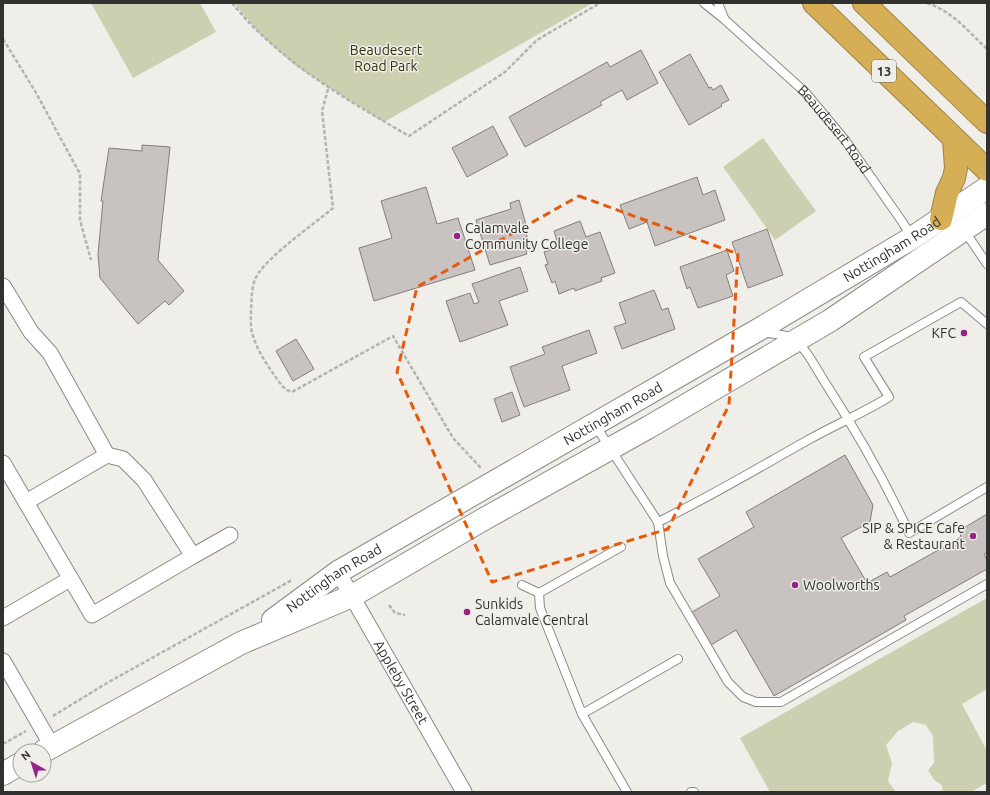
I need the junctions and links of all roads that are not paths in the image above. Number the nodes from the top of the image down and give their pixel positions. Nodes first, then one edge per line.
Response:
1 (704, 3) edge
2 (718, 3) edge
3 (814, 3) edge
4 (864, 3) edge
5 (724, 19) junction
6 (979, 106) edge
7 (987, 122) edge
8 (954, 139) junction
9 (987, 170) edge
10 (987, 188) edge
11 (987, 214) edge
12 (941, 219) junction
13 (964, 230) junction
14 (918, 247) junction
15 (987, 264) edge
16 (3, 286) edge
17 (987, 324) edge
18 (758, 330) junction
19 (797, 342) junction
20 (850, 420) junction
21 (595, 424) junction
22 (611, 448) junction
23 (107, 455) junction
24 (3, 463) edge
25 (987, 487) edge
26 (26, 502) junction
27 (658, 522) junction
28 (230, 535) dead end
29 (621, 548) dead end
30 (193, 556) junction
31 (338, 572) junction
32 (70, 579) junction
33 (987, 584) edge
34 (522, 586) dead end
35 (539, 593) junction
36 (352, 596) junction
37 (3, 618) edge
38 (241, 643) junction
39 (678, 659) dead end
40 (3, 661) edge
41 (582, 714) junction
42 (45, 743) edge
43 (52, 747) edge
44 (12, 769) edge
45 (3, 774) edge
46 (464, 792) edge
47 (627, 792) edge
48 (691, 792) edge
49 (694, 792) edge

1 - 5 lane, Beaudesert Road
2 - 5 lane, Beaudesert Road
3 - 8 highway, 13
4 - 6 highway, 13
5 - 14 lane, Beaudesert Road
6 - 7 highway, 13
8 - 9 highway, 13
8 - 12 highway
10 - 12 street, Nottingham Road
11 - 13 street, Nottingham Road
12 - 14 street, Nottingham Road
13 - 14 street, Nottingham Road
13 - 15 lane
14 - 18 street, Nottingham Road
14 - 19 street, Nottingham Road
16 - 23 street
17 - 20 lane
18 - 19 lane
18 - 21 street, Nottingham Road
19 - 20 lane
19 - 22 street, Nottingham Road
20 - 25 lane
20 - 27 lane
21 - 22 lane
21 - 31 street, Nottingham Road
22 - 27 lane
22 - 36 street, Nottingham Road
23 - 26 street
23 - 30 street
24 - 26 street
26 - 32 street
27 - 33 lane
28 - 30 street
29 - 35 lane
30 - 32 street
31 - 36 street, Appleby Street
31 - 38 street, Nottingham Road
32 - 37 street
34 - 35 lane
35 - 41 lane
36 - 38 street, Nottingham Road
36 - 46 street, Appleby Street
38 - 43 street, Nottingham Road
39 - 41 lane
40 - 42 street
41 - 47 lane
44 - 45 street
48 - 49 lane

